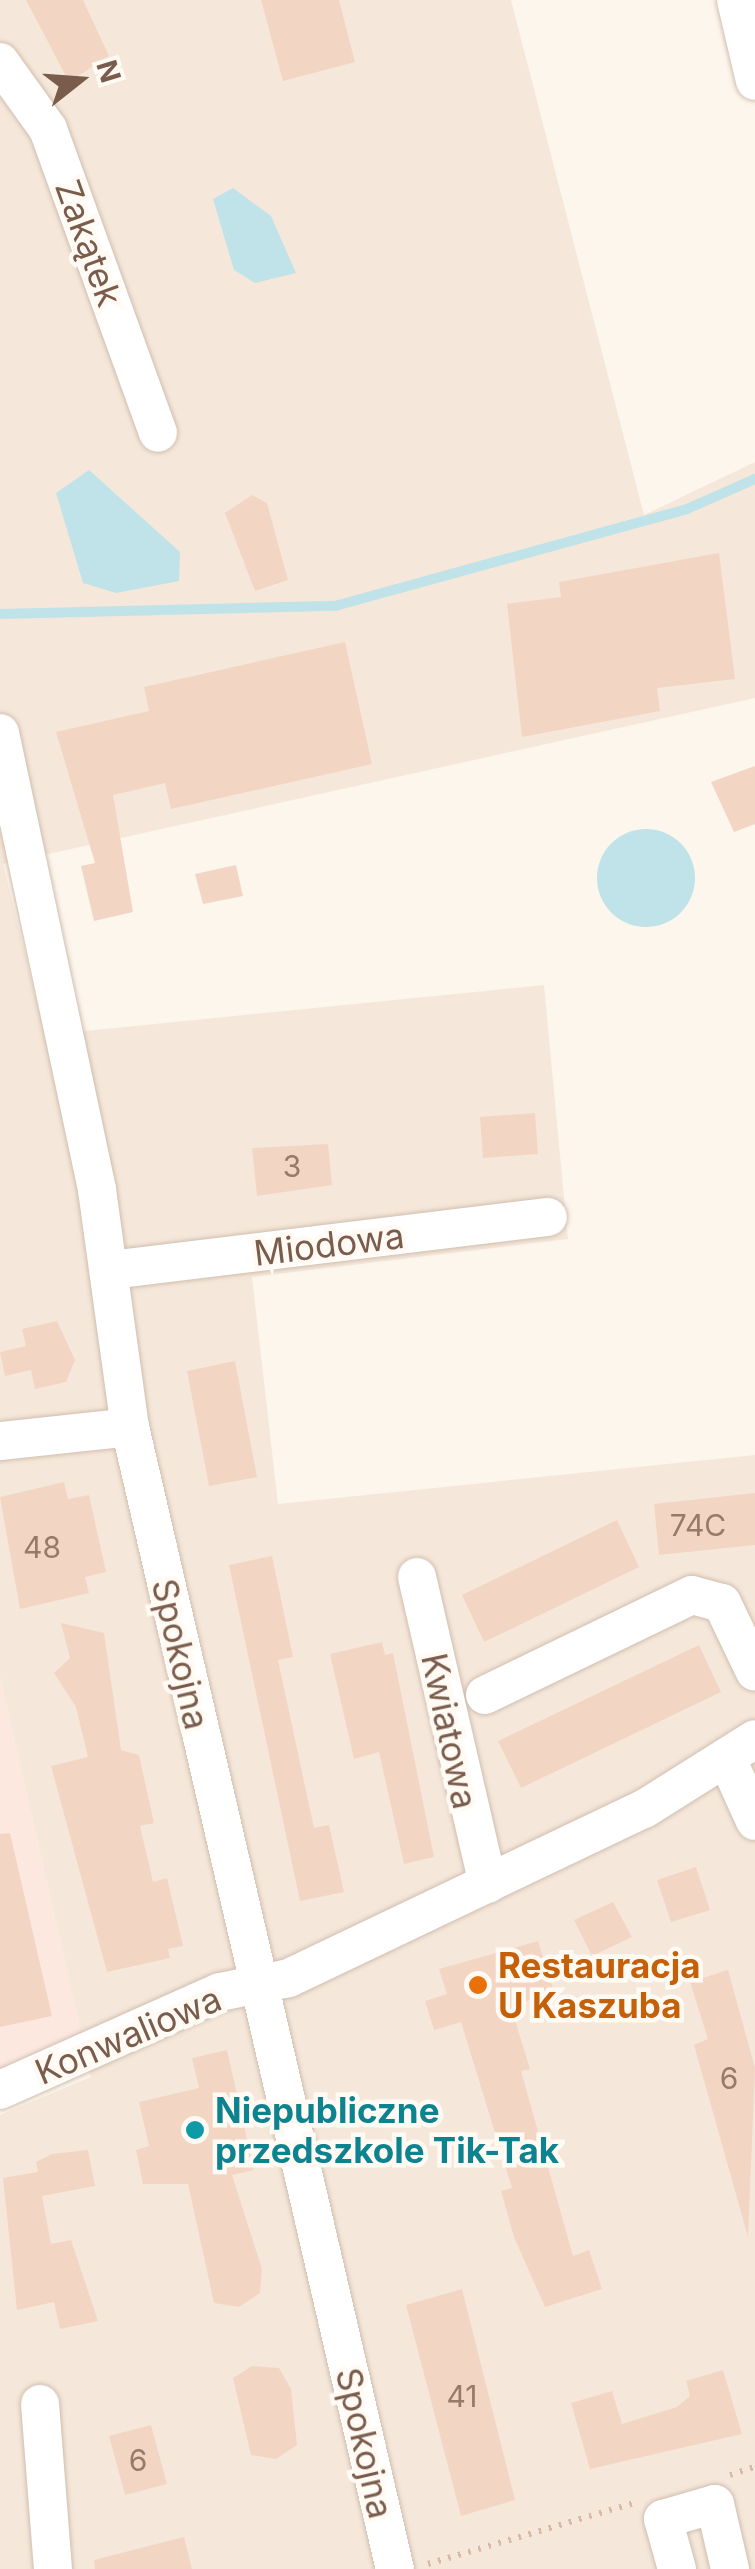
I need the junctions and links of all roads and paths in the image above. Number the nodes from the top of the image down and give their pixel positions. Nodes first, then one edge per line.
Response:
1 (736, 0) edge
2 (0, 62) edge
3 (755, 81) edge
4 (158, 434) dead end
5 (0, 733) edge
6 (548, 1218) dead end
7 (110, 1270) junction
8 (130, 1427) junction
9 (0, 1441) edge
10 (417, 1577) dead end
11 (755, 1672) edge
12 (485, 1695) dead end
13 (741, 1749) edge
14 (755, 1821) edge
15 (488, 1884) junction
16 (257, 1987) junction
17 (0, 2090) edge
18 (40, 2404) dead end
19 (755, 2467) edge
20 (718, 2478) dead end
21 (642, 2500) dead end
22 (412, 2568) edge
23 (54, 2569) edge
24 (396, 2569) edge
25 (677, 2569) edge
26 (730, 2569) edge

1 - 3 street
2 - 4 street, Zakątek
5 - 7 street, Spokojna
6 - 7 street, Miodowa
7 - 8 street, Spokojna
8 - 9 street
8 - 16 street, Spokojna
10 - 15 street, Kwiatowa
11 - 12 street
13 - 14 street
13 - 15 street
15 - 16 street
16 - 17 street, Konwaliowa
16 - 24 street, Spokojna
18 - 23 street
19 - 20 path
21 - 22 path
25 - 26 street

